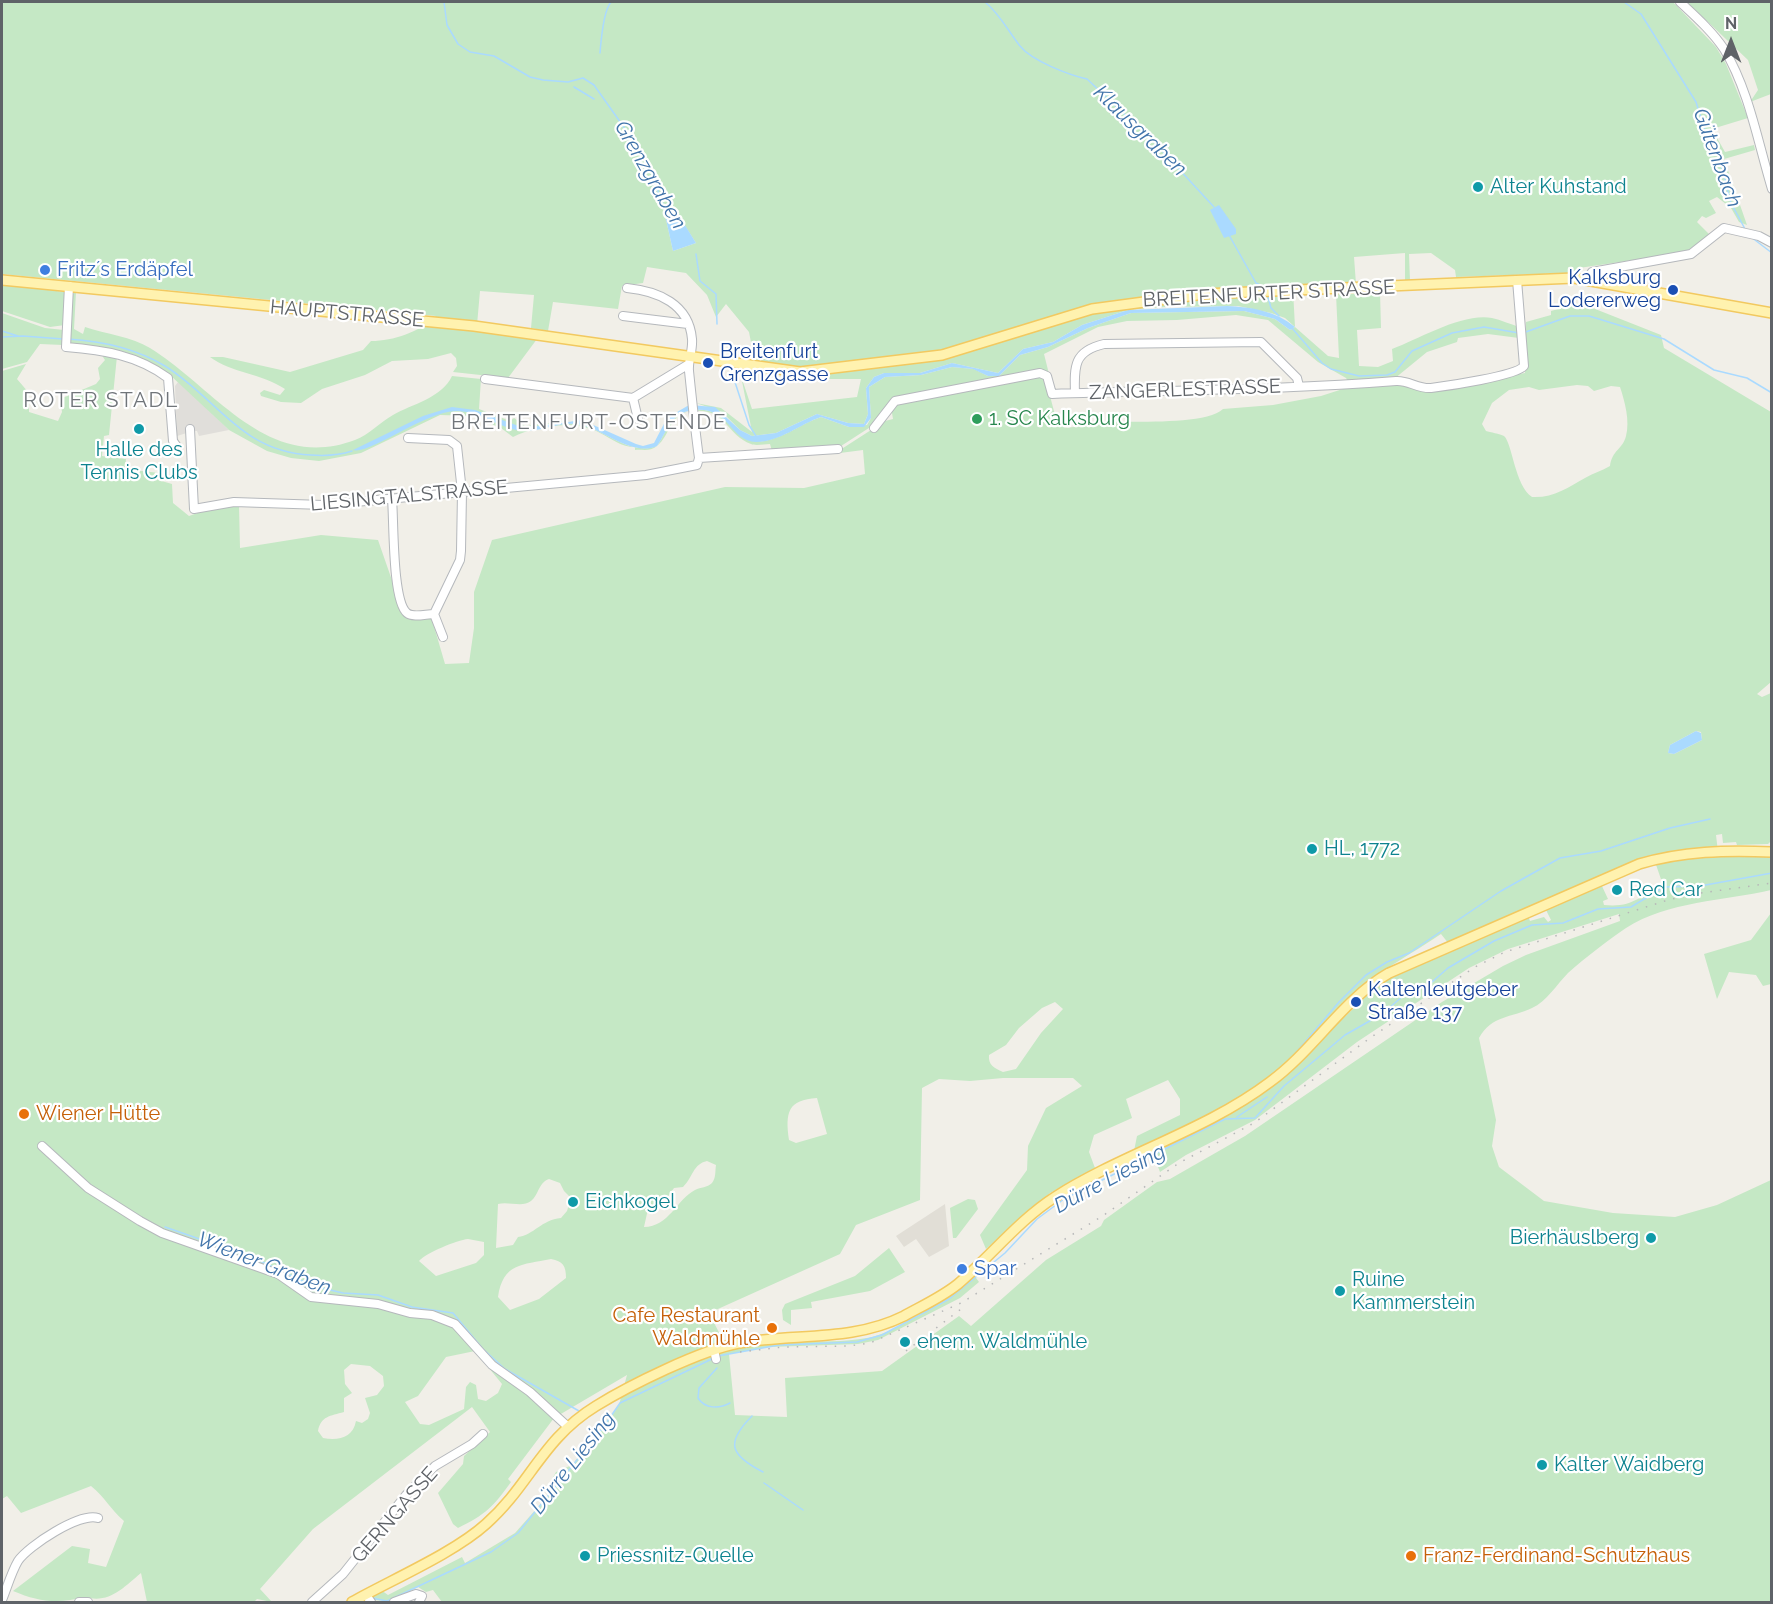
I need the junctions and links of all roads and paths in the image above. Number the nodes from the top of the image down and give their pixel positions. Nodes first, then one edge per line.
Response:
1 (1680, 2) edge
2 (1772, 189) edge
3 (1772, 243) edge
4 (1587, 279) junction
5 (2, 280) edge
6 (1518, 280) junction
7 (69, 286) junction
8 (627, 288) dead end
9 (1772, 313) edge
10 (622, 316) dead end
11 (688, 324) junction
12 (690, 360) junction
13 (737, 363) joint
14 (485, 379) dead end
15 (1299, 386) junction
16 (1075, 393) junction
17 (633, 398) junction
18 (638, 419) dead end
19 (874, 428) dead end
20 (190, 429) dead end
21 (408, 438) dead end
22 (178, 448) dead end
23 (838, 449) dead end
24 (699, 458) junction
25 (462, 492) junction
26 (392, 499) junction
27 (434, 614) junction
28 (443, 637) dead end
29 (1772, 852) edge
30 (42, 1146) dead end
31 (567, 1426) junction
32 (483, 1434) dead end
33 (98, 1518) dead end
34 (369, 1599) edge
35 (421, 1599) edge
36 (2, 1600) edge
37 (79, 1602) edge
38 (88, 1602) edge
39 (312, 1602) edge
40 (351, 1602) edge
41 (394, 1602) edge

1 - 2 street
3 - 4 street
4 - 6 main road, BREITENFURTER STRASSE
4 - 9 main road, BREITENFURTER STRASSE
5 - 7 main road, HAUPTSTRASSE
6 - 13 main road, BREITENFURTER STRASSE
6 - 15 street, ZANGERLESTRASSE
7 - 12 main road, HAUPTSTRASSE
7 - 22 street
8 - 11 street
10 - 11 street
11 - 12 street
12 - 13 main road, HAUPTSTRASSE
12 - 17 street
12 - 24 street
14 - 17 street
15 - 16 street, ZANGERLESTRASSE
15 - 16 street
16 - 19 street, ZANGERLESTRASSE
17 - 18 street
20 - 26 street, LIESINGTALSTRASSE
21 - 25 street
23 - 24 street
24 - 25 street, LIESINGTALSTRASSE
25 - 26 street, LIESINGTALSTRASSE
25 - 27 street
26 - 27 street
27 - 28 street
29 - 31 main road
30 - 31 street
31 - 34 main road
32 - 39 street, GERNGASSE
33 - 36 street
34 - 40 main road
35 - 41 street
37 - 38 street

